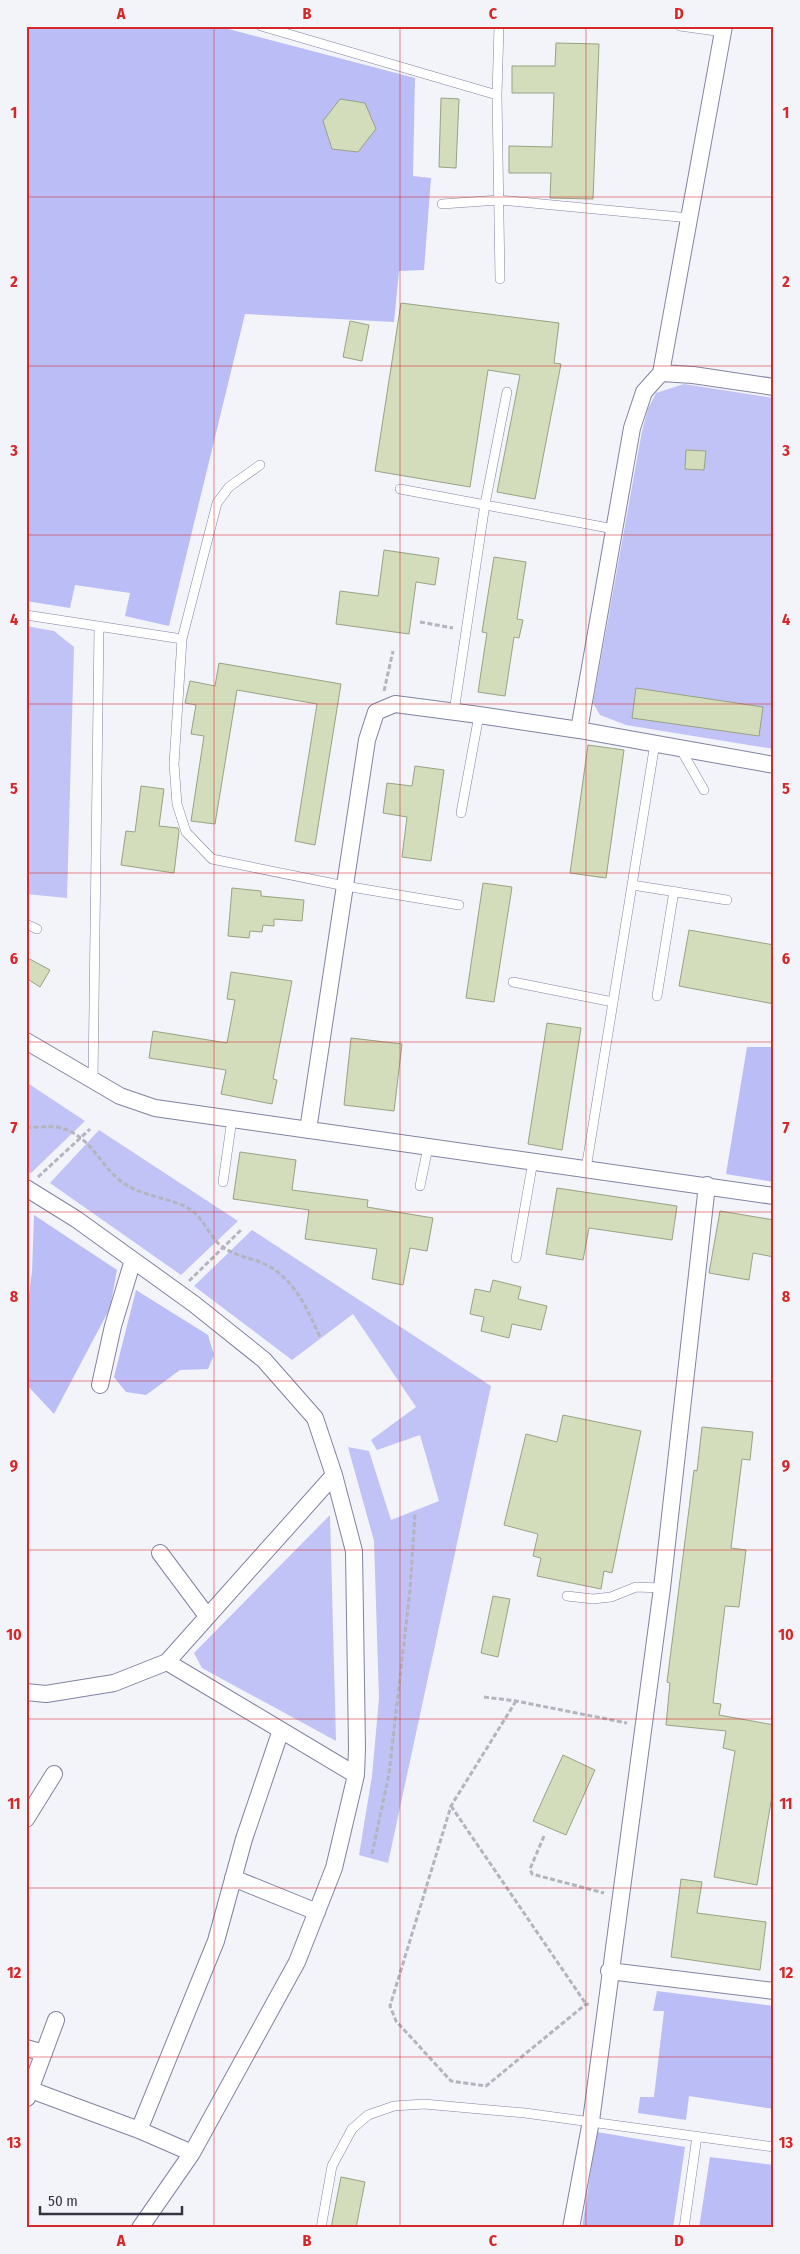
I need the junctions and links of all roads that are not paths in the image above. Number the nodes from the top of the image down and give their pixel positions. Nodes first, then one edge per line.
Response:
1 (261, 26) edge
2 (499, 26) edge
3 (680, 26) edge
4 (724, 29) edge
5 (497, 95) junction
6 (499, 200) junction
7 (442, 204) dead end
8 (690, 218) junction
9 (500, 279) dead end
10 (661, 374) junction
11 (774, 387) edge
12 (506, 392) dead end
13 (260, 465) dead end
14 (400, 489) dead end
15 (485, 504) junction
16 (614, 529) junction
17 (26, 614) edge
18 (99, 627) junction
19 (182, 639) junction
20 (454, 712) junction
21 (479, 714) junction
22 (579, 730) junction
23 (655, 743) junction
24 (680, 748) junction
25 (774, 765) edge
26 (704, 790) dead end
27 (461, 813) dead end
28 (632, 885) junction
29 (345, 886) junction
30 (674, 891) junction
31 (726, 900) dead end
32 (459, 905) dead end
33 (26, 924) edge
34 (38, 929) dead end
35 (513, 982) dead end
36 (657, 996) dead end
37 (613, 1002) junction
38 (26, 1041) edge
39 (93, 1081) junction
40 (232, 1119) junction
41 (308, 1130) junction
42 (428, 1147) junction
43 (533, 1161) junction
44 (586, 1169) junction
45 (224, 1182) dead end
46 (32, 1183) edge
47 (707, 1185) junction
48 (420, 1186) dead end
49 (774, 1196) edge
50 (516, 1258) dead end
51 (133, 1260) junction
52 (100, 1385) dead end
53 (334, 1475) junction
54 (160, 1553) dead end
55 (662, 1588) junction
56 (567, 1596) dead end
57 (207, 1616) junction
58 (167, 1662) junction
59 (26, 1692) edge
60 (280, 1730) junction
61 (54, 1774) dead end
62 (356, 1775) junction
63 (26, 1819) edge
64 (233, 1878) junction
65 (316, 1912) junction
66 (609, 1971) junction
67 (774, 1991) edge
68 (56, 2020) dead end
69 (26, 2048) edge
70 (44, 2053) junction
71 (29, 2095) edge
72 (591, 2122) junction
73 (139, 2130) junction
74 (697, 2136) junction
75 (774, 2147) edge
76 (192, 2153) junction
77 (140, 2228) edge
78 (321, 2228) edge
79 (571, 2228) edge
80 (684, 2228) edge

1 - 5 lane
2 - 5 lane
3 - 4 lane
4 - 8 street
5 - 6 lane
6 - 7 lane
6 - 8 lane
6 - 9 lane
8 - 10 street
10 - 11 street
10 - 16 street
12 - 15 lane
13 - 19 lane
14 - 15 lane
15 - 16 lane
15 - 20 lane
16 - 22 street
17 - 18 lane
18 - 19 lane
18 - 39 lane
19 - 29 lane
20 - 21 street
20 - 29 street
21 - 22 street
21 - 27 lane
22 - 23 street
23 - 24 street
23 - 28 lane
24 - 25 street
24 - 26 lane
28 - 30 lane
28 - 37 lane
29 - 32 lane
29 - 41 street
30 - 31 lane
30 - 36 lane
33 - 34 lane
35 - 37 lane
37 - 44 lane
38 - 39 street
39 - 40 street
40 - 41 street
40 - 45 lane
41 - 42 street
42 - 43 street
42 - 48 lane
43 - 44 street
43 - 50 lane
44 - 47 street
46 - 51 street
47 - 49 street
47 - 55 street
51 - 52 street
51 - 53 street
53 - 57 street
53 - 62 street
54 - 57 street
55 - 56 lane
55 - 66 street
57 - 58 street
58 - 59 street
58 - 60 street
60 - 62 street
60 - 64 street
61 - 63 street
62 - 65 street
64 - 65 street
64 - 73 street
65 - 76 street
66 - 67 street
66 - 72 street
68 - 70 street
69 - 70 street
70 - 71 street
71 - 73 street
72 - 74 lane
72 - 78 lane
72 - 79 street
73 - 76 street
74 - 75 lane
74 - 80 lane
76 - 77 street

